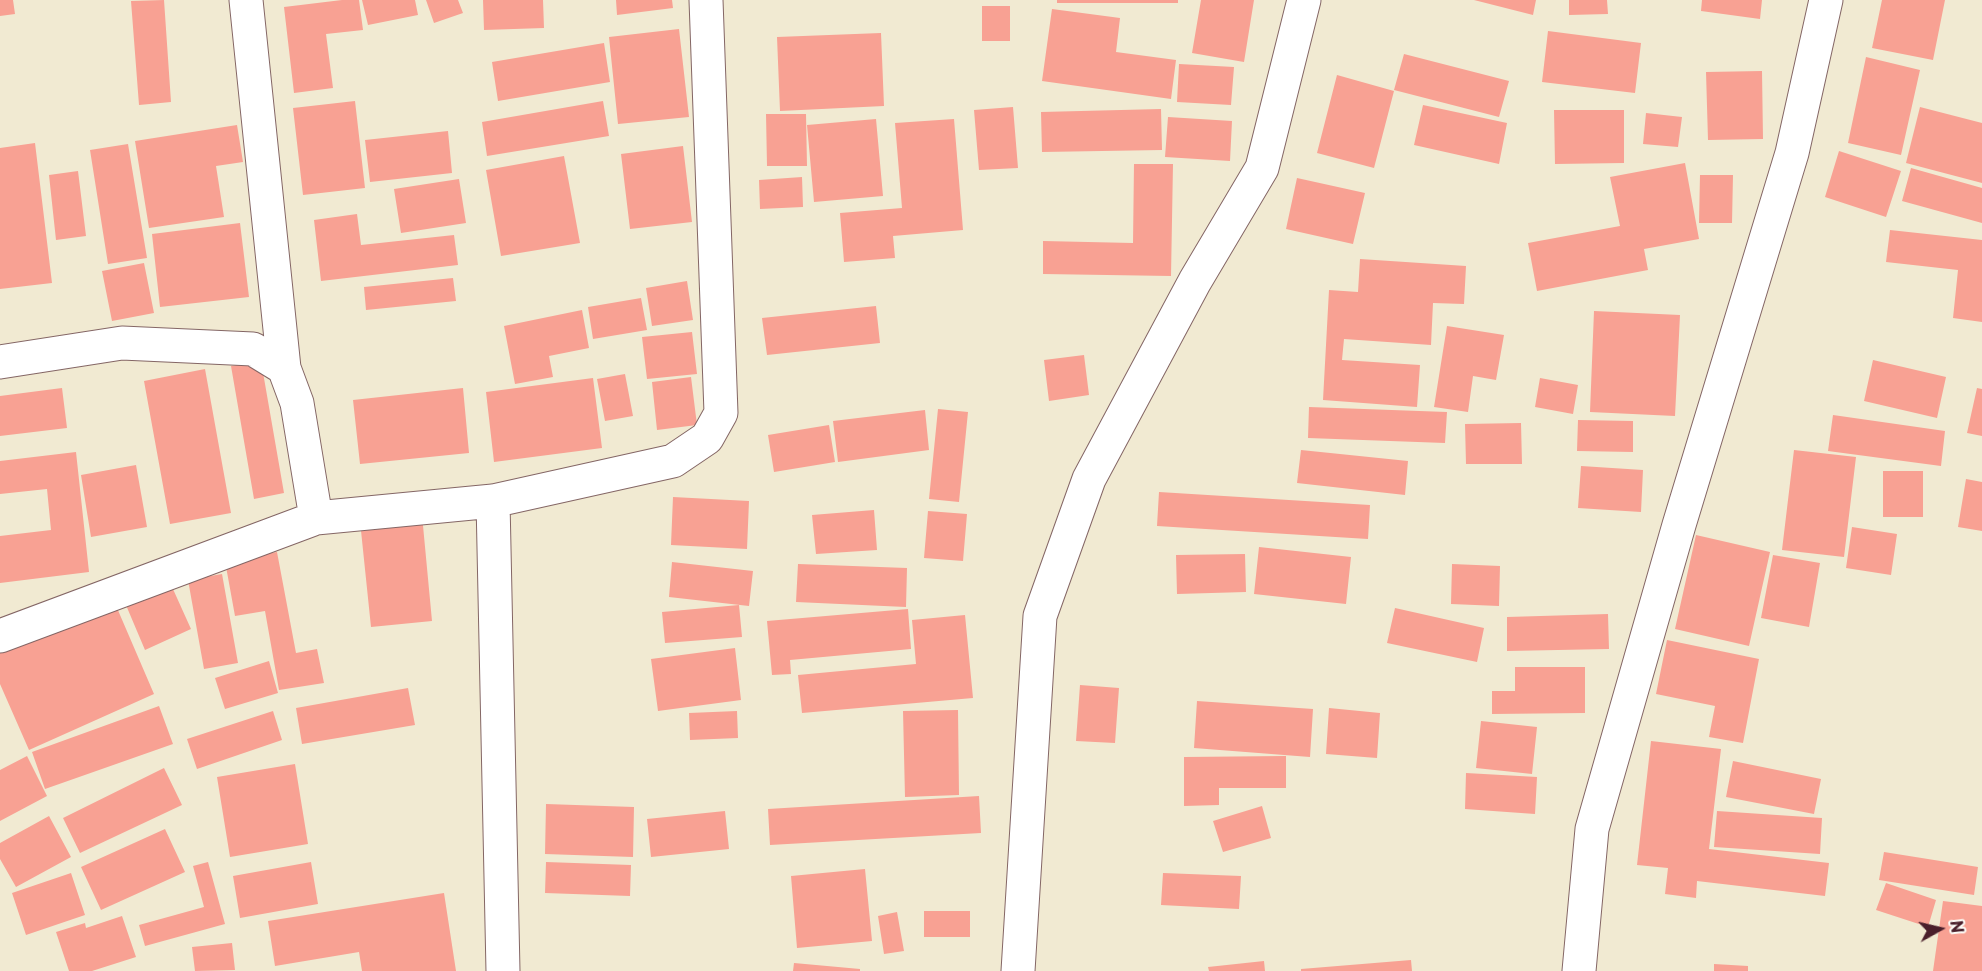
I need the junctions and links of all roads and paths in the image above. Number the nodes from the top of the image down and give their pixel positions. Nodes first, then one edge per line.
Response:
1 (246, 0) edge
2 (706, 0) edge
3 (1304, 0) edge
4 (1826, 0) edge
5 (0, 362) edge
6 (284, 368) junction
7 (493, 501) junction
8 (316, 518) junction
9 (0, 636) edge
10 (503, 971) edge
11 (1018, 971) edge
12 (1579, 971) edge

1 - 6 street
2 - 7 street
3 - 11 street
4 - 12 street
5 - 6 street
6 - 8 street
7 - 8 street
7 - 10 street
8 - 9 street

